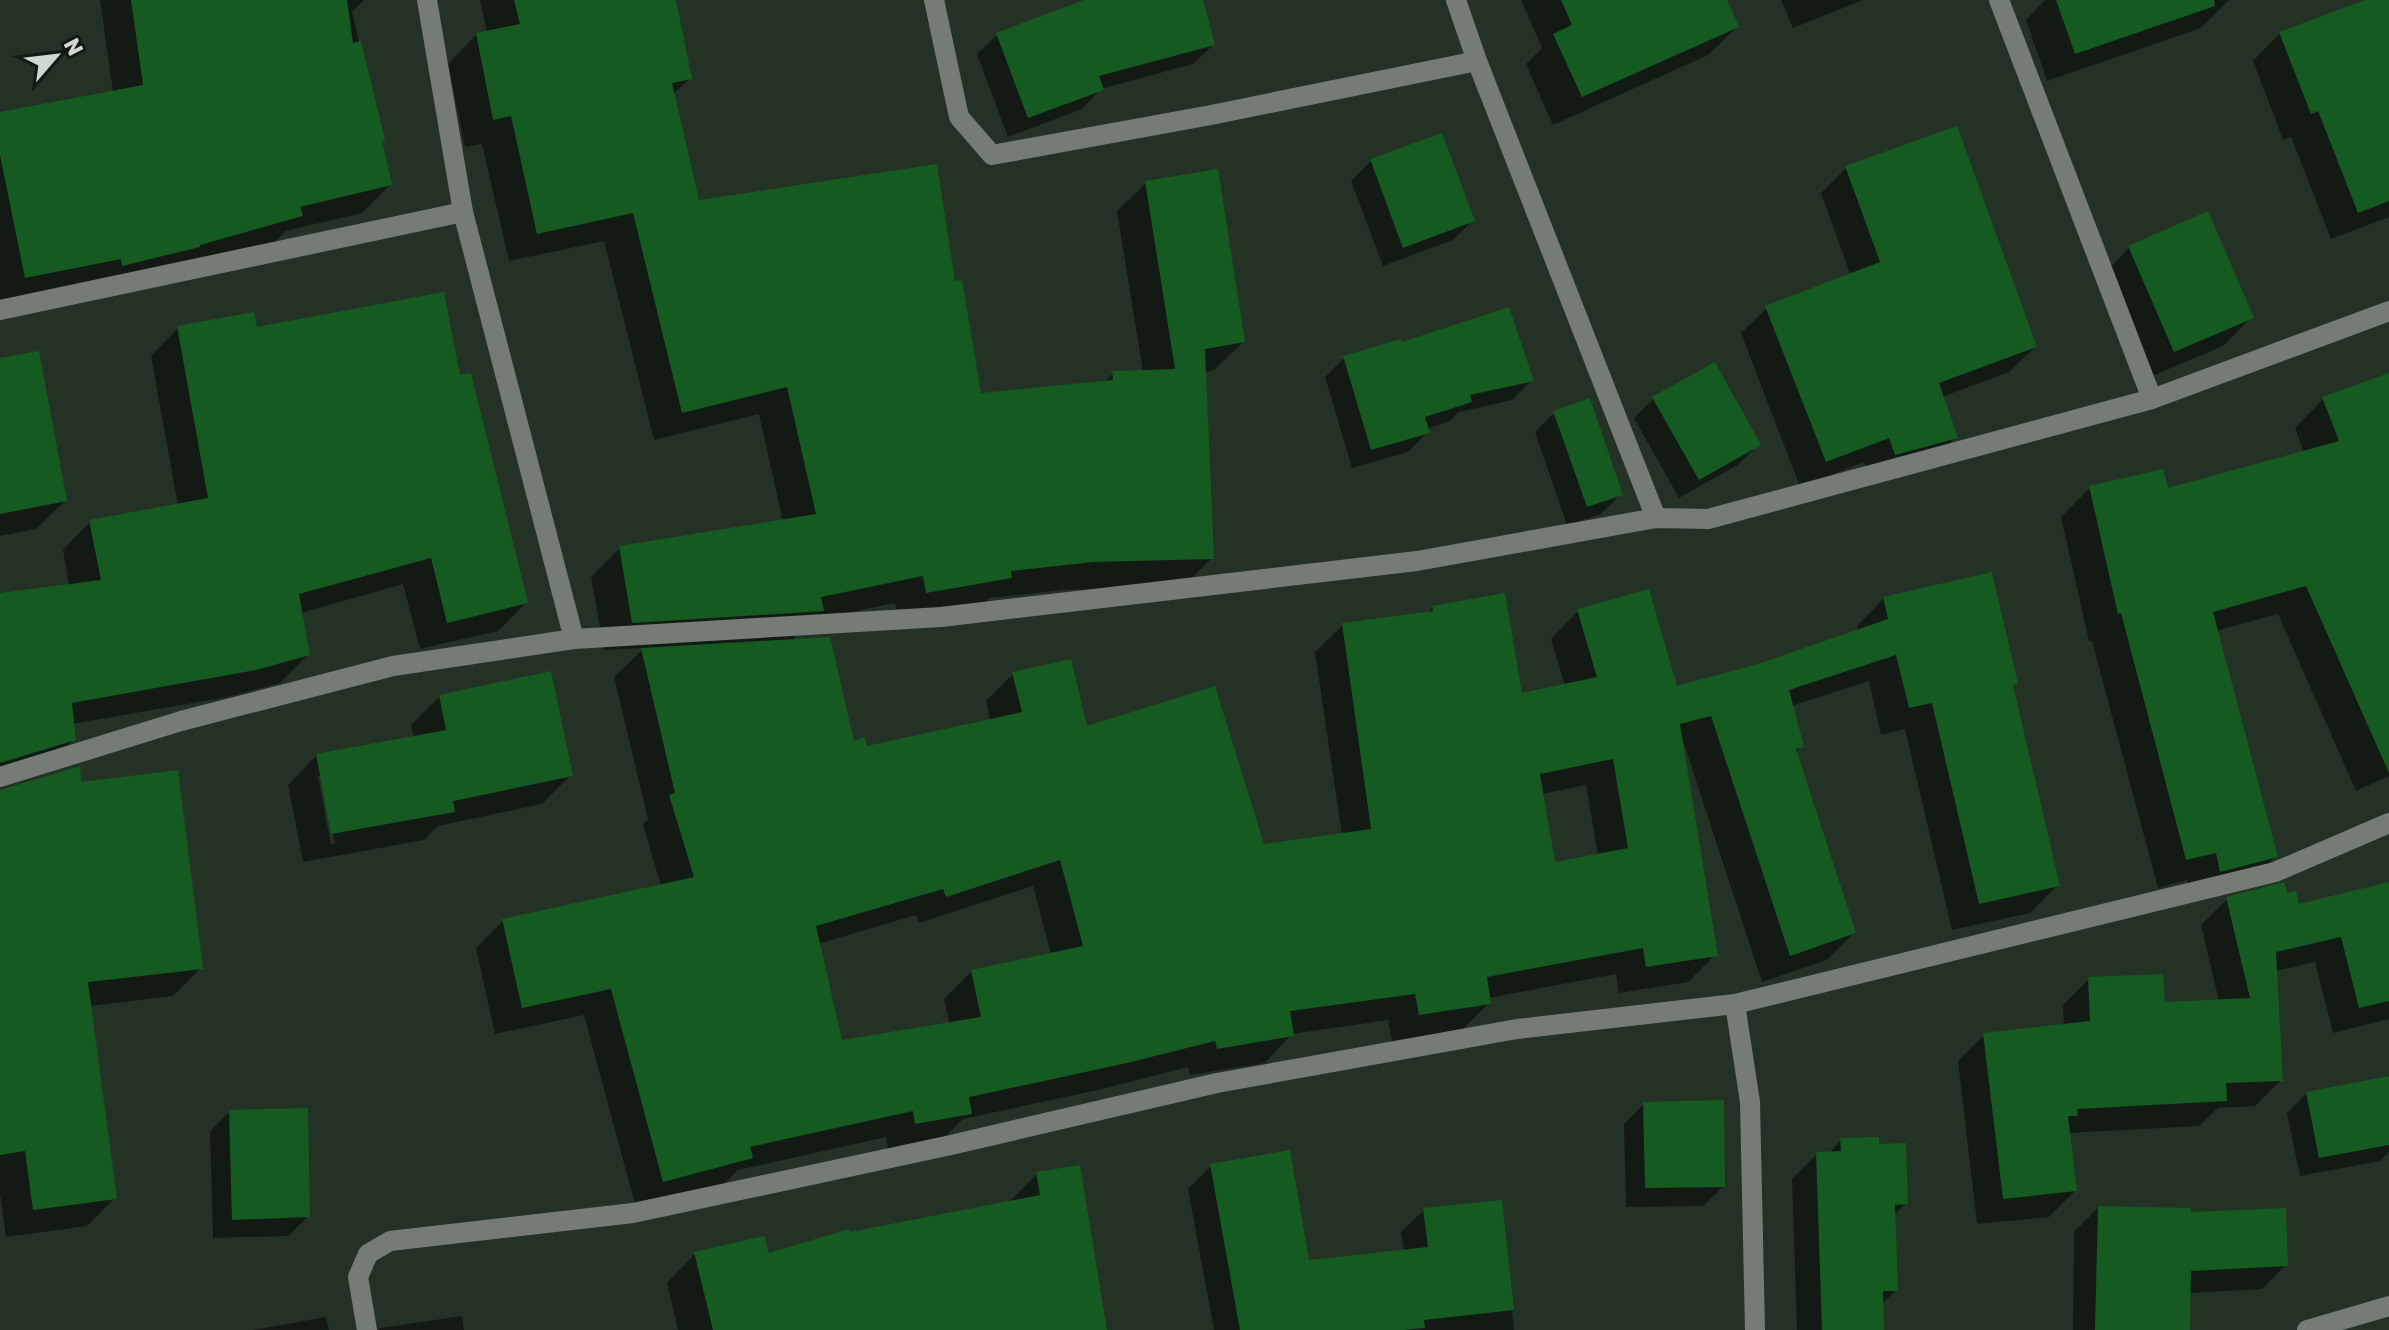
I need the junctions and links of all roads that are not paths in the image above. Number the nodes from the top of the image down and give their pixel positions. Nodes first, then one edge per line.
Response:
1 (427, 0) edge
2 (934, 0) edge
3 (1456, 0) edge
4 (1999, 0) edge
5 (1477, 61) junction
6 (463, 212) junction
7 (0, 310) edge
8 (2389, 311) edge
9 (2152, 399) junction
10 (1656, 518) junction
11 (574, 639) junction
12 (0, 777) edge
13 (2389, 823) edge
14 (1735, 1004) junction
15 (2389, 1306) edge
16 (367, 1330) edge
17 (1755, 1330) edge
18 (2307, 1330) edge

1 - 6 street
2 - 5 street
3 - 5 street
4 - 9 street
5 - 10 street
6 - 7 street
6 - 11 street
8 - 9 street
9 - 10 street
10 - 11 street
11 - 12 street
13 - 14 street
14 - 16 street
14 - 17 street
15 - 18 street

